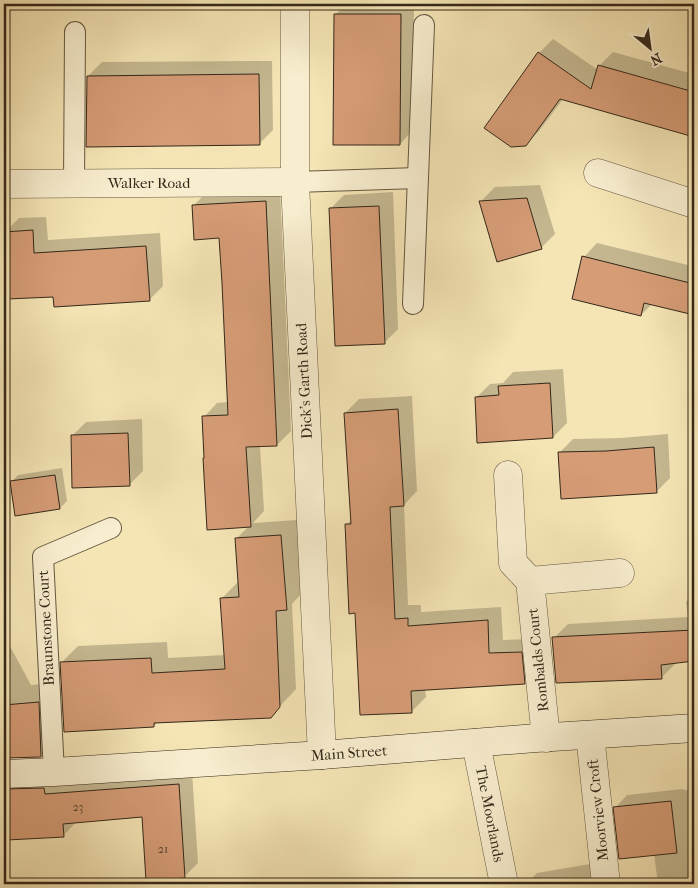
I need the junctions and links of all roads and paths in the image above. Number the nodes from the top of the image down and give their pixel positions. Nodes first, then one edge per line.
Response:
1 (295, 7) dead end
2 (424, 25) dead end
3 (75, 32) dead end
4 (598, 173) dead end
5 (418, 178) junction
6 (295, 182) junction
7 (4, 184) edge
8 (74, 184) junction
9 (694, 204) edge
10 (413, 304) dead end
11 (508, 475) dead end
12 (111, 528) dead end
13 (620, 573) dead end
14 (530, 581) junction
15 (694, 728) edge
16 (590, 735) junction
17 (546, 738) junction
18 (476, 743) junction
19 (322, 755) junction
20 (54, 772) junction
21 (4, 774) edge
22 (504, 884) edge
23 (606, 884) edge

1 - 6 street, Dick's Garth Road
2 - 5 lane
3 - 8 lane
4 - 9 street
5 - 6 lane
5 - 10 lane
6 - 8 street, Walker Road
6 - 19 street, Dick's Garth Road
7 - 8 street, Walker Road
11 - 14 street
12 - 20 lane, Braunstone Court
13 - 14 street
14 - 17 street, Rombalds Court
15 - 16 street, Main Street
16 - 17 street, Main Street
16 - 23 street, Moorview Croft
17 - 18 street, Main Street
18 - 19 street, Main Street
18 - 22 street, The Moorlands
19 - 20 street, Main Street
20 - 21 street, Main Street

